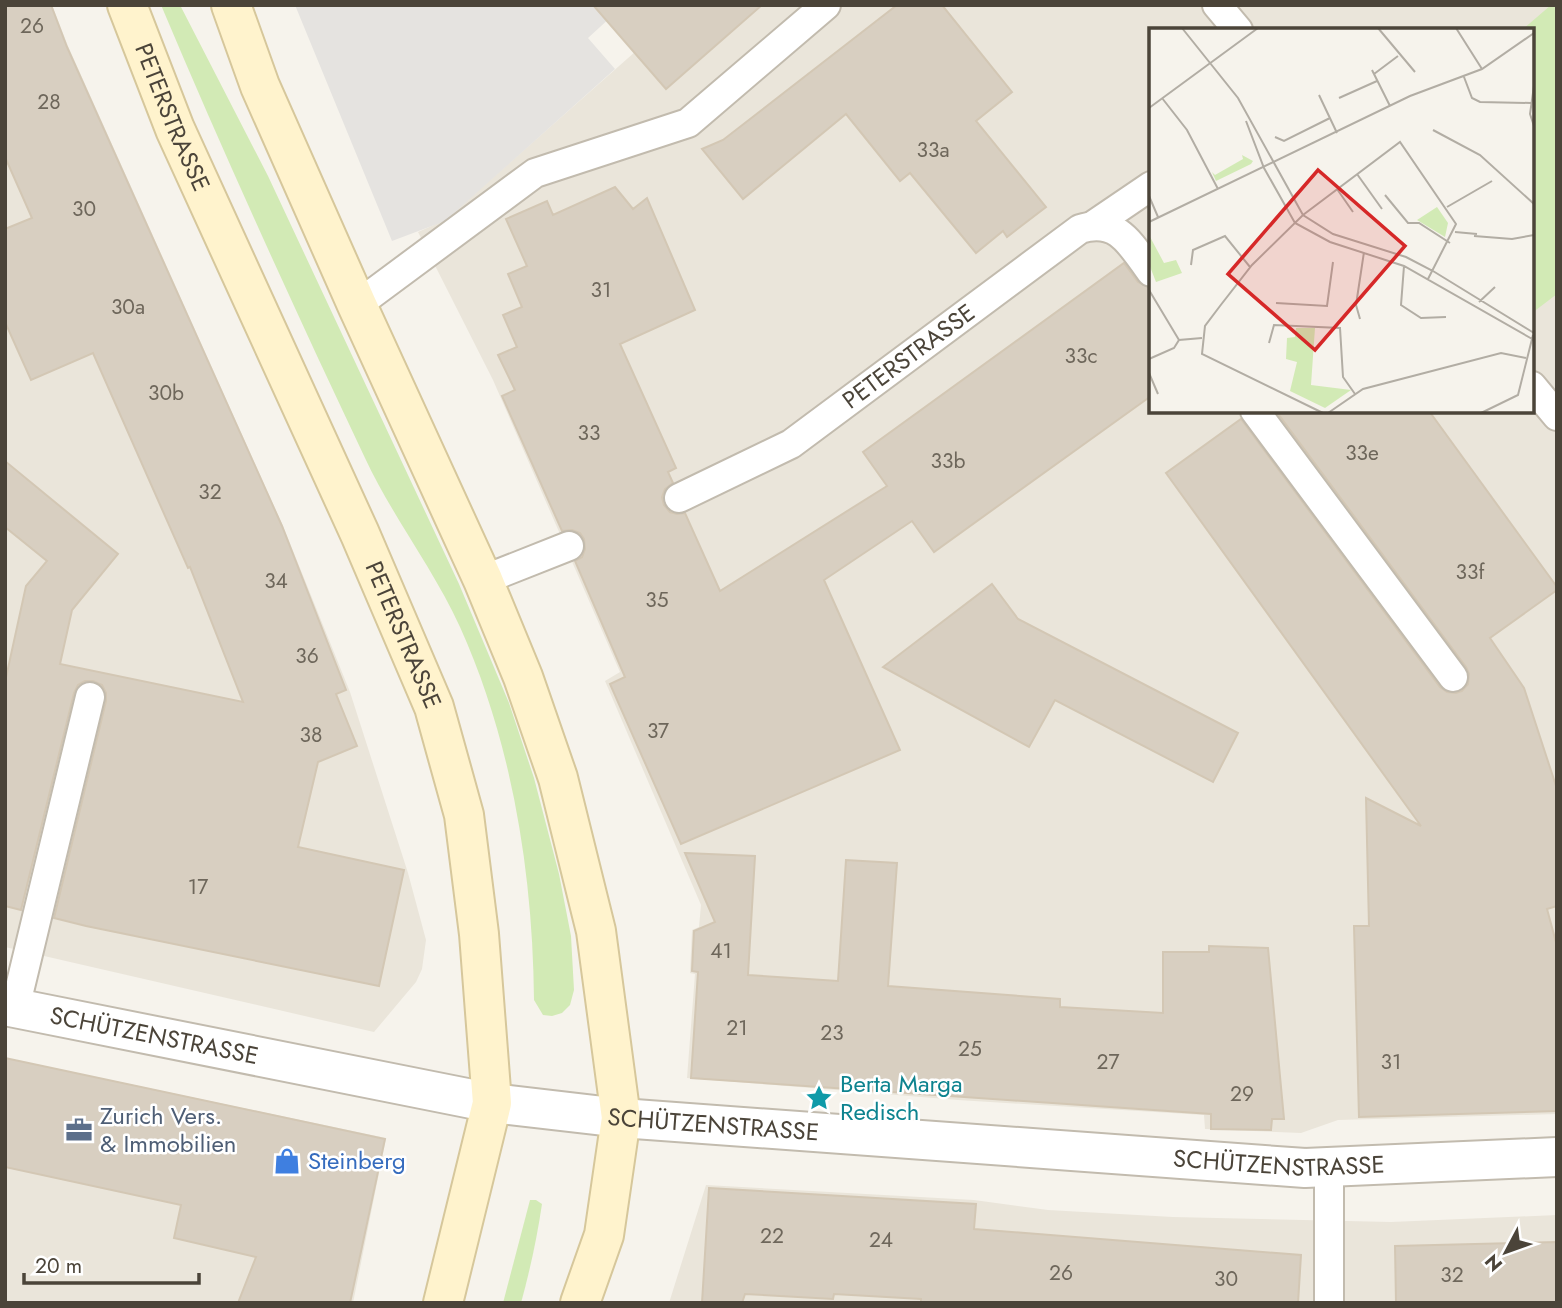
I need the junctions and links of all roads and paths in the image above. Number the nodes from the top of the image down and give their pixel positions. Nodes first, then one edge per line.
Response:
1 (127, 5) edge
2 (231, 5) edge
3 (826, 5) edge
4 (1217, 5) edge
5 (1236, 28) edge
6 (1149, 187) edge
7 (1095, 224) junction
8 (1149, 269) edge
9 (357, 305) junction
10 (1534, 388) edge
11 (1256, 413) edge
12 (1557, 416) edge
13 (679, 498) dead end
14 (569, 546) dead end
15 (484, 580) junction
16 (1453, 677) dead end
17 (90, 696) dead end
18 (10, 1007) edge
19 (492, 1103) junction
20 (621, 1118) junction
21 (1557, 1157) edge
22 (1329, 1168) junction
23 (443, 1303) edge
24 (580, 1303) edge
25 (1329, 1303) edge

1 - 19 main road, PETERSTRASSE
2 - 9 main road
3 - 9 lane
4 - 5 lane
6 - 7 lane, PETERSTRASSE
7 - 8 lane
7 - 13 lane, PETERSTRASSE
9 - 15 main road
10 - 12 lane
11 - 16 lane
14 - 15 lane
15 - 20 main road
17 - 18 lane
18 - 19 street, SCHÜTZENSTRASSE
19 - 20 street, SCHÜTZENSTRASSE
19 - 23 main road, PETERSTRASSE
20 - 22 street, SCHÜTZENSTRASSE
20 - 24 main road
21 - 22 street, SCHÜTZENSTRASSE
22 - 25 lane

